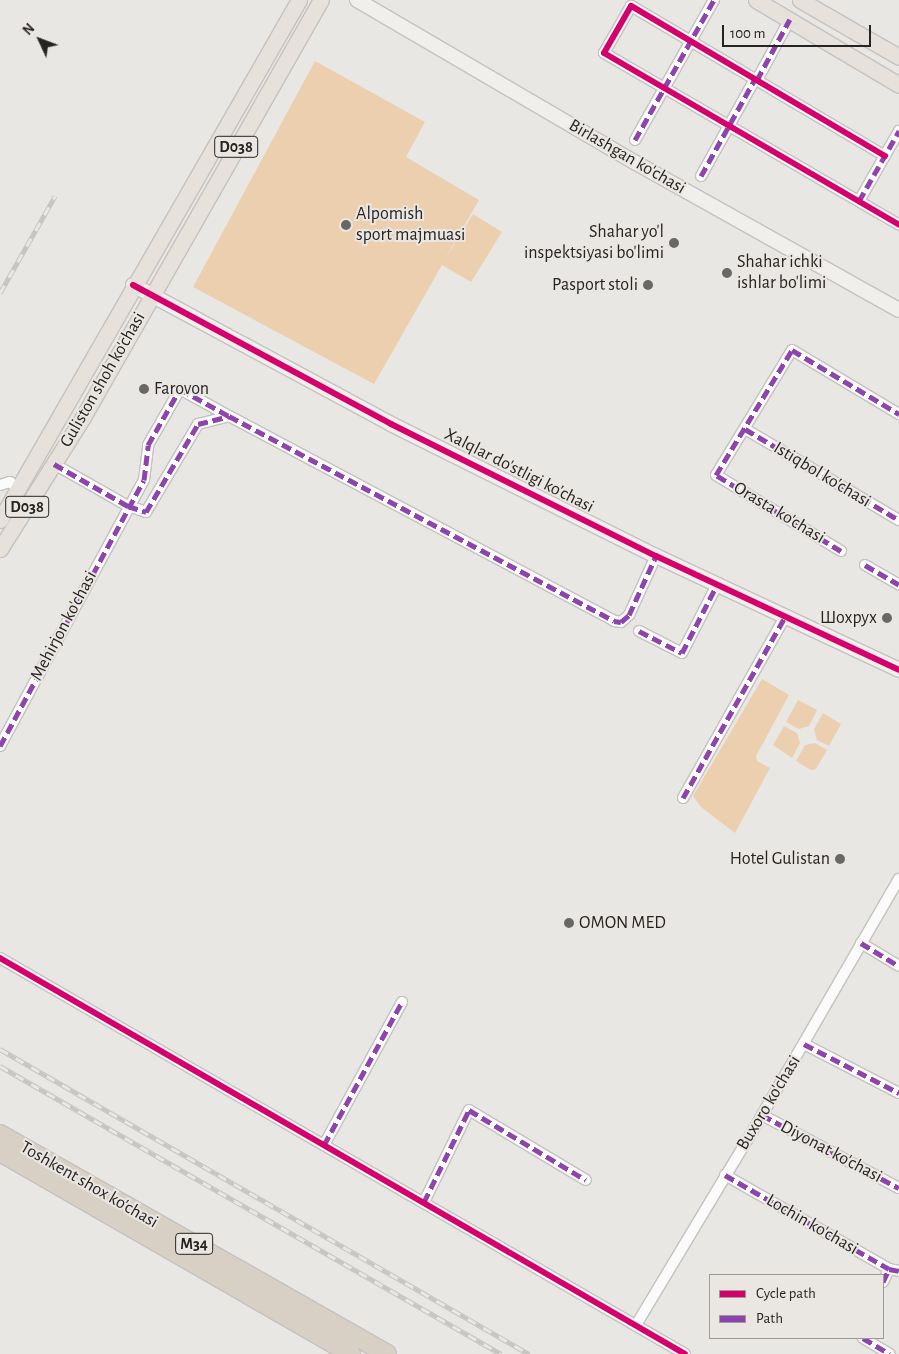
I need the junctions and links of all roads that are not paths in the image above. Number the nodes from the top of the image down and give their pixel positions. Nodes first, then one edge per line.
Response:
1 (299, 0) edge
2 (321, 0) edge
3 (357, 0) edge
4 (714, 0) edge
5 (756, 0) edge
6 (800, 0) edge
7 (790, 19) junction
8 (691, 41) junction
9 (899, 57) edge
10 (756, 79) junction
11 (899, 85) edge
12 (664, 88) junction
13 (729, 126) junction
14 (899, 131) edge
15 (635, 140) dead end
16 (885, 156) junction
17 (701, 176) dead end
18 (859, 201) junction
19 (899, 225) edge
20 (133, 284) junction
21 (151, 294) junction
22 (899, 310) edge
23 (899, 414) edge
24 (229, 416) junction
25 (745, 429) junction
26 (54, 464) junction
27 (0, 485) edge
28 (16, 495) junction
29 (128, 506) junction
30 (0, 520) edge
31 (899, 520) edge
32 (0, 549) edge
33 (841, 551) dead end
34 (656, 556) junction
35 (865, 565) dead end
36 (717, 585) junction
37 (899, 585) edge
38 (785, 617) junction
39 (639, 631) dead end
40 (897, 670) edge
41 (0, 746) edge
42 (683, 798) dead end
43 (899, 879) edge
44 (861, 943) junction
45 (0, 958) edge
46 (899, 966) edge
47 (402, 1002) dead end
48 (804, 1044) junction
49 (899, 1093) edge
50 (762, 1115) junction
51 (0, 1134) edge
52 (324, 1145) junction
53 (0, 1152) edge
54 (57, 1165) junction
55 (725, 1175) junction
56 (49, 1180) junction
57 (586, 1180) dead end
58 (899, 1188) edge
59 (424, 1202) junction
60 (894, 1270) edge
61 (884, 1281) edge
62 (636, 1325) junction
63 (865, 1339) edge
64 (351, 1354) edge
65 (388, 1354) edge
66 (685, 1354) edge
67 (890, 1354) edge

1 - 20 main road, Guliston shoh ko'chasi / D038
2 - 21 main road, Guliston shoh ko'chasi / D038
3 - 22 street, Birlashgan ko'chasi
4 - 8 street
5 - 7 main road
6 - 9 main road
7 - 10 street
7 - 11 main road
8 - 10 street
8 - 12 street
8 - 12 street
10 - 13 street
10 - 16 street
12 - 13 street
12 - 15 street
13 - 17 street
13 - 18 street
14 - 16 street
16 - 18 street
18 - 19 street
20 - 21 street, Xalqlar do'stligi ko'chasi
20 - 28 main road, Guliston shoh ko'chasi / D038
21 - 26 main road, Guliston shoh ko'chasi / D038
21 - 34 street, Xalqlar do'stligi ko'chasi
23 - 25 street
24 - 29 street
24 - 29 street, Mehirjon ko'chasi
24 - 34 street
25 - 31 street, Istiqbol ko'chasi
25 - 33 street, Orasta ko'chasi
26 - 29 street
26 - 32 main road, Guliston shoh ko'chasi / D038
27 - 28 street
28 - 30 main road, Guliston shoh ko'chasi / D038
29 - 41 street, Mehirjon ko'chasi
34 - 36 street, Xalqlar do'stligi ko'chasi
35 - 37 street
36 - 38 street, Xalqlar do'stligi ko'chasi
36 - 39 street
38 - 40 street, Xalqlar do'stligi ko'chasi
38 - 42 street
43 - 44 street, Buxoro ko'chasi
44 - 46 street
44 - 48 street, Buxoro ko'chasi
45 - 52 street
47 - 52 street
48 - 49 street
48 - 50 street, Buxoro ko'chasi
50 - 55 street, Buxoro ko'chasi
50 - 58 street, Diyonat ko'chasi
51 - 54 highway, Toshkent shox ko'chasi / M34
52 - 59 street
53 - 56 highway, Toshkent shox ko'chasi / M34
54 - 56 highway
54 - 65 highway, Toshkent shox ko'chasi / M34
55 - 60 street, Lochin ko'chasi
55 - 62 street, Buxoro ko'chasi
56 - 64 highway, Toshkent shox ko'chasi / M34
57 - 59 street
59 - 62 street
60 - 61 street
62 - 66 street
63 - 67 street

